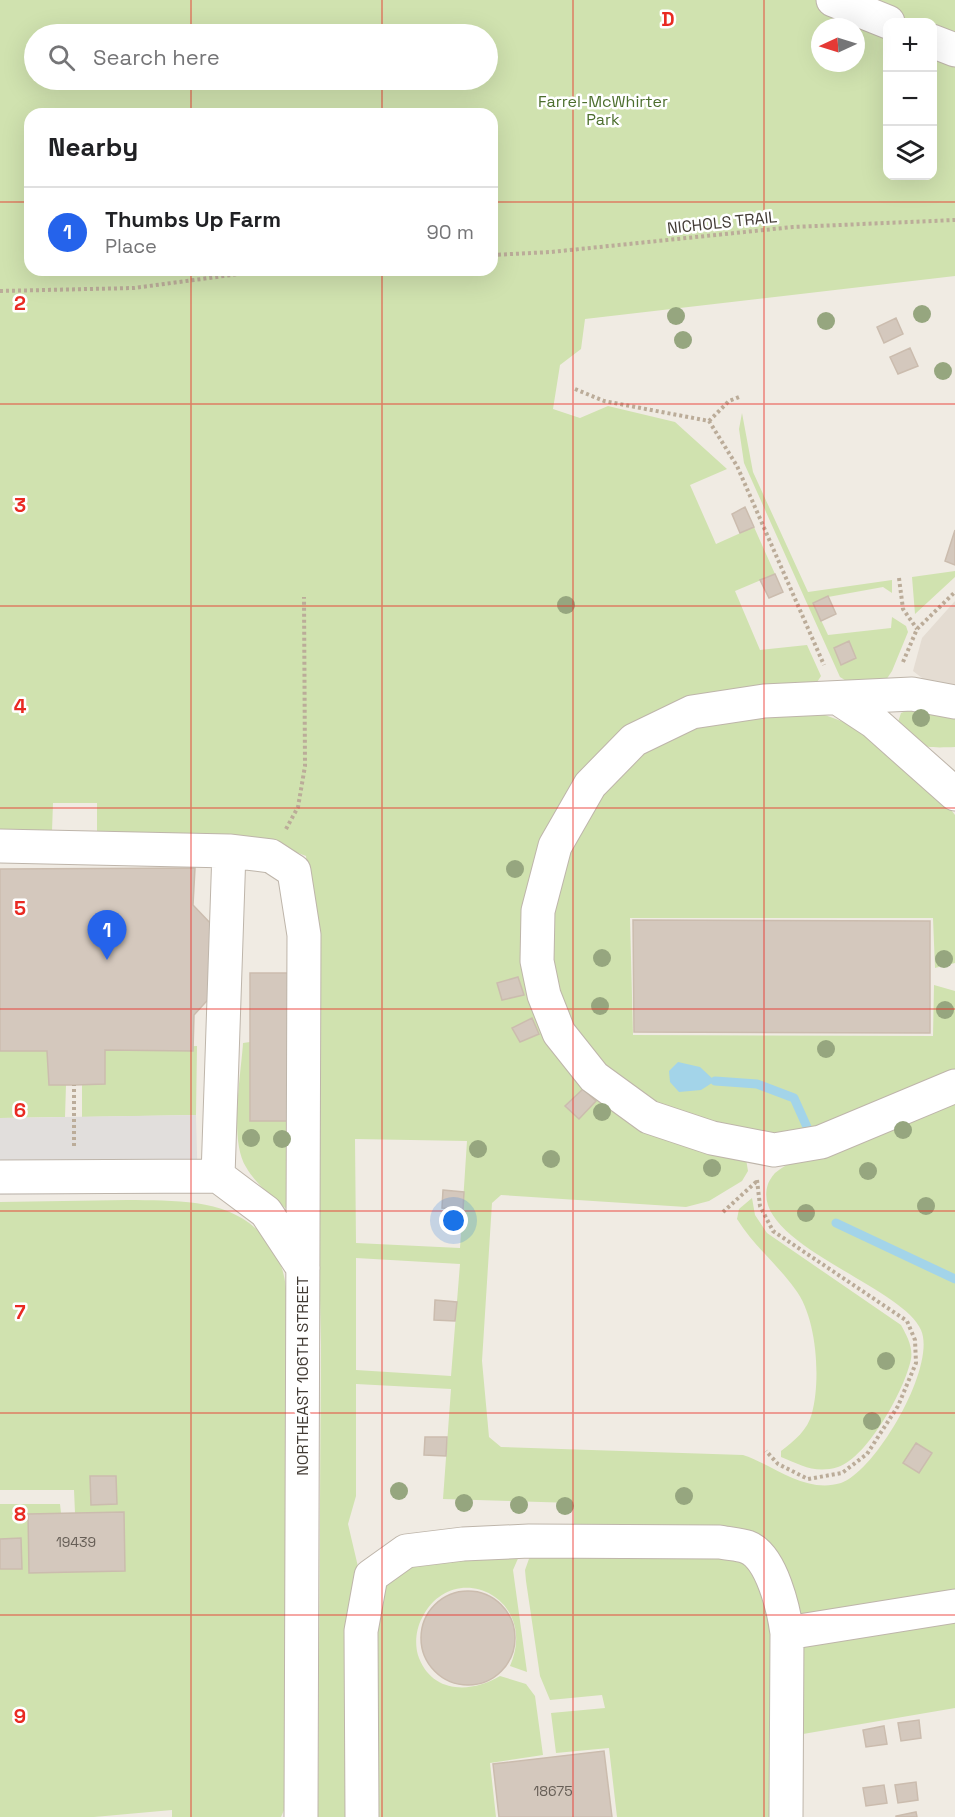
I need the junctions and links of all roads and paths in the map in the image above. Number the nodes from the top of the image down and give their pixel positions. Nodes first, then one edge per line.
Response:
1 (833, 0) edge
2 (883, 20) edge
3 (937, 43) edge
4 (955, 50) edge
5 (955, 220) edge
6 (498, 255) edge
7 (224, 276) edge
8 (0, 291) edge
9 (575, 389) dead end
10 (739, 397) dead end
11 (709, 421) junction
12 (899, 578) dead end
13 (955, 592) edge
14 (304, 597) dead end
15 (917, 629) junction
16 (896, 696) junction
17 (839, 699) junction
18 (955, 702) edge
19 (955, 794) edge
20 (0, 846) edge
21 (229, 851) junction
22 (271, 855) junction
23 (74, 1085) dead end
24 (955, 1086) edge
25 (774, 1150) junction
26 (218, 1176) junction
27 (0, 1177) edge
28 (74, 1177) junction
29 (756, 1182) junction
30 (723, 1212) dead end
31 (303, 1268) junction
32 (766, 1451) dead end
33 (955, 1605) edge
34 (787, 1633) junction
35 (301, 1817) edge
36 (362, 1817) edge
37 (786, 1817) edge

1 - 2 street
3 - 4 street
5 - 6 path, NICHOLS TRAIL
7 - 8 path
9 - 11 path
10 - 11 path
11 - 17 path
12 - 15 path
13 - 15 path
14 - 22 path
15 - 16 path
16 - 17 street
16 - 18 street
17 - 19 street
17 - 25 street
20 - 21 street
21 - 22 street
21 - 26 street
22 - 31 street, NORTHEAST 106TH STREET
23 - 28 path
24 - 25 street
25 - 29 path
26 - 28 street
26 - 31 street
27 - 28 street
29 - 30 path
29 - 32 path
31 - 35 street, NORTHEAST 106TH STREET
33 - 34 street
34 - 36 street
34 - 37 street

